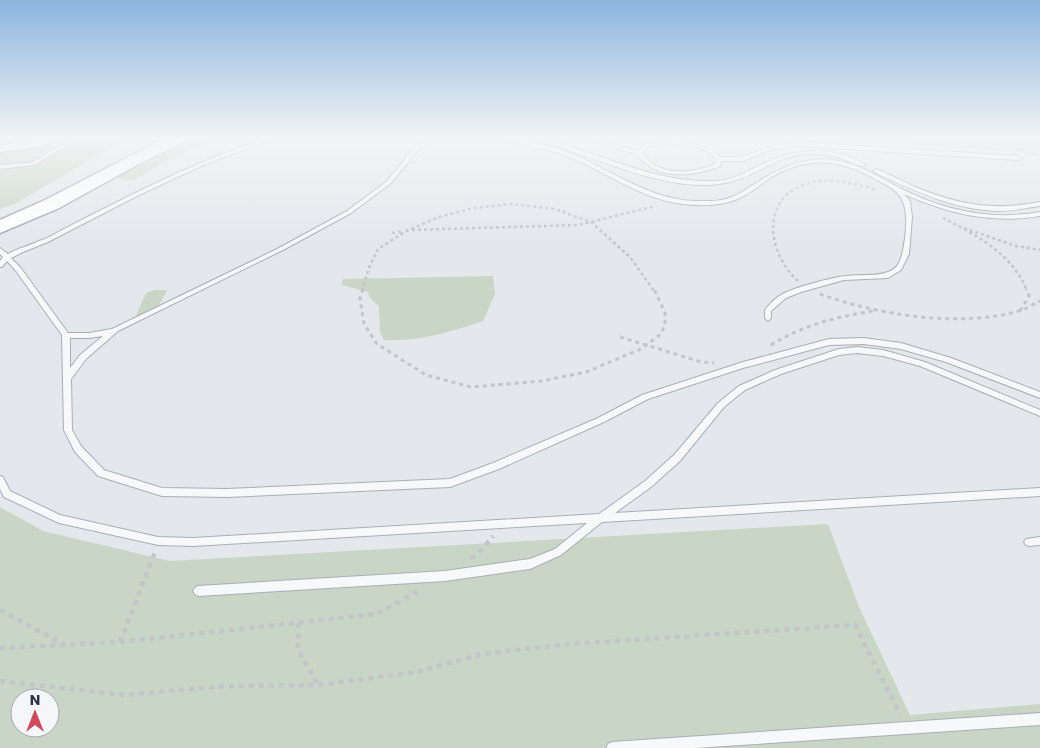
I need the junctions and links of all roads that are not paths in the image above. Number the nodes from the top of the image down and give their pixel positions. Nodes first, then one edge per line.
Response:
1 (87, 173) edge
2 (109, 173) edge
3 (183, 173) edge
4 (396, 173) edge
5 (607, 173) edge
6 (638, 173) edge
7 (750, 173) edge
8 (775, 173) edge
9 (867, 173) edge
10 (881, 173) edge
11 (896, 188) junction
12 (1040, 204) edge
13 (1040, 214) edge
14 (0, 217) edge
15 (0, 227) edge
16 (0, 250) edge
17 (5, 256) junction
18 (0, 265) edge
19 (768, 318) dead end
20 (116, 330) junction
21 (66, 335) junction
22 (67, 378) junction
23 (1040, 395) edge
24 (1040, 413) edge
25 (0, 480) edge
26 (1040, 492) edge
27 (599, 519) junction
28 (1040, 541) edge
29 (1030, 542) dead end
30 (198, 591) dead end
31 (1040, 719) edge
32 (612, 748) edge

1 - 14 main road
2 - 15 main road
3 - 17 lane
4 - 20 lane
5 - 8 lane
6 - 7 lane
9 - 11 lane
10 - 12 lane
11 - 13 lane
11 - 19 lane
16 - 17 lane
17 - 18 lane
17 - 21 lane
20 - 21 lane
20 - 22 lane
21 - 22 lane
22 - 23 lane
24 - 27 lane
25 - 27 lane
26 - 27 lane
27 - 30 lane
28 - 29 lane
31 - 32 lane

